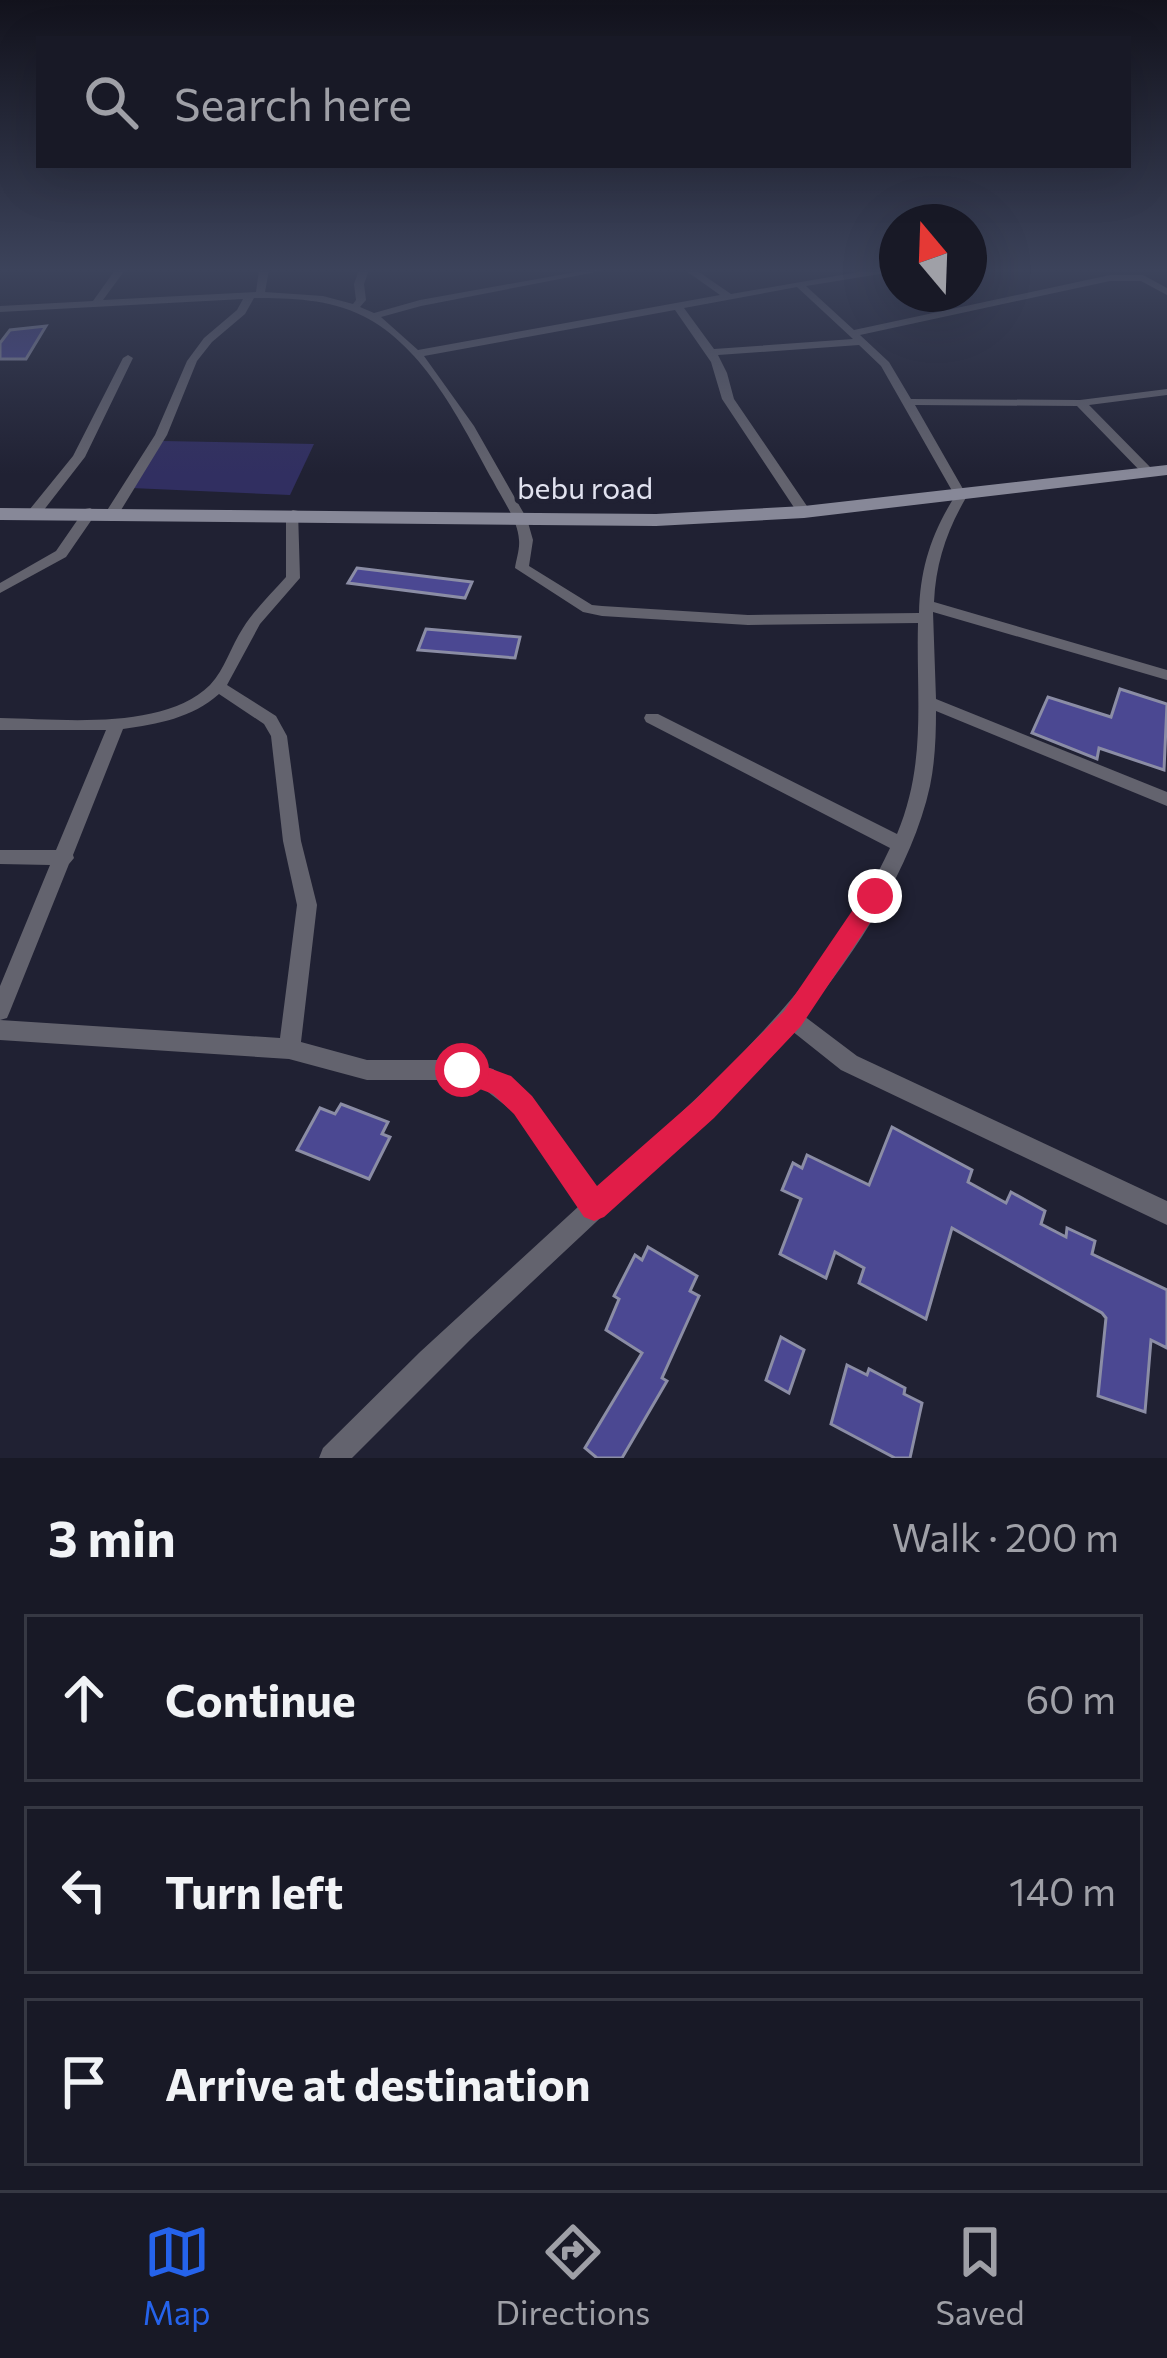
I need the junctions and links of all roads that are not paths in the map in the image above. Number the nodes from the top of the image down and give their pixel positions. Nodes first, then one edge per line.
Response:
1 (215, 338) edge
2 (397, 338) edge
3 (512, 338) edge
4 (701, 338) edge
5 (857, 338) joint
6 (712, 352) junction
7 (416, 354) junction
8 (128, 358) dead end
9 (1167, 392) edge
10 (908, 402) junction
11 (1080, 404) junction
12 (1158, 471) edge
13 (961, 496) junction
14 (35, 512) junction
15 (90, 512) junction
16 (113, 512) junction
17 (805, 512) junction
18 (0, 514) edge
19 (293, 514) junction
20 (520, 519) junction
21 (0, 590) edge
22 (926, 612) junction
23 (1167, 675) edge
24 (218, 686) junction
25 (931, 703) junction
26 (652, 718) dead end
27 (0, 724) edge
28 (117, 724) junction
29 (1167, 799) edge
30 (900, 844) junction
31 (0, 857) edge
32 (65, 858) junction
33 (0, 1011) edge
34 (792, 1018) junction
35 (0, 1030) edge
36 (289, 1048) junction
37 (594, 1207) junction
38 (1167, 1213) edge
39 (333, 1458) edge

1 - 16 street
2 - 7 street
3 - 7 street
4 - 6 street
5 - 6 street
5 - 10 street
6 - 17 street
7 - 20 street
8 - 14 street
9 - 11 street
10 - 11 street
10 - 13 street
11 - 12 street
12 - 13 street, bebu road
13 - 17 street, bebu road
13 - 22 street
14 - 15 street, bebu road
14 - 18 street, bebu road
15 - 16 street, bebu road
15 - 21 street
16 - 19 street, bebu road
17 - 20 street, bebu road
19 - 20 street, bebu road
19 - 24 street
20 - 22 street
22 - 23 street
22 - 25 street
24 - 28 street
24 - 36 street
25 - 29 street
25 - 30 street
26 - 30 street
27 - 28 street
28 - 32 street
30 - 34 street
31 - 32 street
32 - 33 street
34 - 37 street
34 - 38 street
35 - 36 street
36 - 37 street
37 - 39 street

